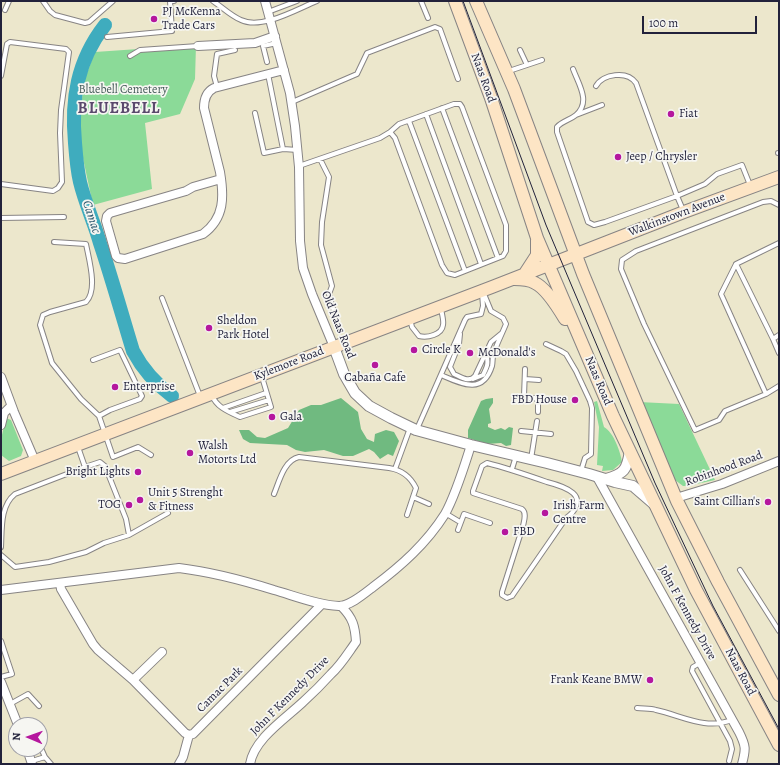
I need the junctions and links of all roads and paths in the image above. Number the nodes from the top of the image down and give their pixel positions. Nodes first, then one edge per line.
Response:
1 (9, 1) edge
2 (43, 1) edge
3 (113, 1) edge
4 (174, 1) edge
5 (213, 1) edge
6 (265, 1) edge
7 (296, 1) edge
8 (317, 1) edge
9 (421, 1) edge
10 (454, 1) edge
11 (476, 1) edge
12 (5, 10) dead end
13 (270, 16) junction
14 (428, 18) dead end
15 (107, 37) dead end
16 (276, 40) junction
17 (198, 46) joint
18 (235, 50) dead end
19 (520, 50) dead end
20 (130, 56) dead end
21 (542, 60) dead end
22 (267, 62) dead end
23 (527, 65) junction
24 (573, 69) dead end
25 (284, 70) junction
26 (506, 72) junction
27 (268, 74) junction
28 (1, 76) edge
29 (458, 79) dead end
30 (596, 86) dead end
31 (218, 87) junction
32 (291, 102) junction
33 (602, 105) dead end
34 (442, 108) junction
35 (255, 113) dead end
36 (426, 114) junction
37 (576, 115) junction
38 (409, 121) junction
39 (390, 132) junction
40 (283, 149) junction
41 (298, 150) junction
42 (320, 159) junction
43 (299, 167) junction
44 (779, 177) edge
45 (221, 179) junction
46 (1, 184) edge
47 (751, 188) junction
48 (677, 196) junction
49 (779, 205) edge
50 (684, 212) junction
51 (64, 216) dead end
52 (1, 218) edge
53 (537, 238) junction
54 (54, 242) dead end
55 (779, 243) edge
56 (576, 254) junction
57 (498, 258) junction
58 (481, 264) junction
59 (736, 264) junction
60 (549, 265) junction
61 (465, 271) junction
62 (518, 277) junction
63 (482, 291) junction
64 (162, 298) dead end
65 (441, 307) junction
66 (334, 312) dead end
67 (491, 312) junction
68 (481, 314) junction
69 (410, 318) junction
70 (461, 327) junction
71 (503, 333) junction
72 (779, 335) edge
73 (773, 339) junction
74 (546, 344) dead end
75 (334, 347) junction
76 (779, 353) edge
77 (93, 360) dead end
78 (525, 369) dead end
79 (594, 371) junction
80 (262, 374) junction
81 (441, 374) junction
82 (1, 377) edge
83 (525, 379) junction
84 (539, 380) dead end
85 (779, 386) edge
86 (266, 393) junction
87 (766, 394) junction
88 (206, 396) junction
89 (269, 400) junction
90 (11, 406) junction
91 (223, 408) junction
92 (230, 412) junction
93 (538, 412) dead end
94 (98, 416) junction
95 (537, 420) dead end
96 (1, 425) edge
97 (414, 428) junction
98 (521, 431) dead end
99 (535, 433) junction
100 (105, 434) junction
101 (551, 434) dead end
102 (77, 445) junction
103 (471, 446) junction
104 (630, 451) junction
105 (151, 455) dead end
106 (516, 456) junction
107 (530, 459) junction
108 (35, 461) junction
109 (779, 461) edge
110 (85, 467) junction
111 (395, 469) junction
112 (512, 470) junction
113 (581, 471) junction
114 (1, 474) edge
115 (602, 478) junction
116 (274, 494) dead end
117 (413, 497) junction
118 (676, 498) junction
119 (429, 504) dead end
120 (655, 505) junction
121 (445, 512) junction
122 (168, 513) dead end
123 (406, 515) dead end
124 (460, 522) junction
125 (490, 523) dead end
126 (458, 530) dead end
127 (129, 535) junction
128 (1, 547) edge
129 (1, 555) edge
130 (740, 570) dead end
131 (60, 583) junction
132 (1, 590) edge
133 (322, 604) junction
134 (341, 606) junction
135 (779, 631) edge
136 (1, 641) edge
137 (162, 652) dead end
138 (700, 663) junction
139 (1, 677) edge
140 (133, 680) junction
141 (1, 682) edge
142 (779, 695) edge
143 (10, 704) junction
144 (39, 706) dead end
145 (637, 708) dead end
146 (15, 717) edge
147 (732, 720) junction
148 (722, 724) junction
149 (189, 735) junction
150 (779, 745) edge
151 (45, 757) joint
152 (729, 761) dead end
153 (32, 763) edge
154 (51, 764) edge
155 (179, 764) edge
156 (250, 764) edge
157 (742, 764) edge

1 - 12 lane
2 - 3 lane
4 - 15 lane
5 - 13 lane
6 - 13 street, Old Naas Road
7 - 13 lane
8 - 13 lane
9 - 14 lane
10 - 53 main road, Naas Road
11 - 26 main road, Naas Road
13 - 16 street, Old Naas Road
16 - 17 street
16 - 22 lane
16 - 25 street, Old Naas Road
17 - 20 lane
18 - 31 lane
19 - 23 lane
21 - 23 lane
23 - 26 lane
24 - 37 lane
25 - 27 street
25 - 32 street, Old Naas Road
26 - 56 main road, Naas Road
27 - 31 street
27 - 40 lane
28 - 46 lane
29 - 32 lane
30 - 48 lane
31 - 45 street
32 - 41 street, Old Naas Road
33 - 37 lane
34 - 36 lane
34 - 57 lane
34 - 57 lane
35 - 40 lane
36 - 38 lane
36 - 58 lane
37 - 48 lane
38 - 39 lane
38 - 61 lane
39 - 42 lane
39 - 61 lane
40 - 41 lane
41 - 43 street, Old Naas Road
42 - 43 lane
42 - 66 lane
43 - 75 street, Old Naas Road
44 - 47 main road, Walkinstown Avenue
45 - 45 street
47 - 48 lane
47 - 50 main road, Walkinstown Avenue
48 - 50 lane
49 - 87 lane
50 - 56 main road, Walkinstown Avenue
51 - 52 lane
53 - 60 main road, Naas Road
53 - 62 main road
54 - 94 lane
55 - 59 lane
56 - 60 main road, Kylemore Road
56 - 118 main road, Naas Road
57 - 58 lane
58 - 61 lane
59 - 73 lane
59 - 87 lane
60 - 62 main road, Kylemore Road
60 - 79 main road, Naas Road
62 - 63 main road, Kylemore Road
62 - 79 main road
63 - 65 main road, Kylemore Road
63 - 67 lane
63 - 68 lane
64 - 88 lane
65 - 69 main road, Kylemore Road
65 - 69 lane
67 - 68 lane
67 - 71 lane
68 - 70 lane
69 - 75 main road, Kylemore Road
70 - 71 lane
70 - 81 lane
71 - 81 lane
72 - 73 lane
73 - 76 lane
74 - 113 lane
75 - 80 main road, Kylemore Road
75 - 97 street, Old Naas Road
77 - 94 lane
78 - 83 lane
79 - 104 main road, Naas Road
80 - 86 lane
80 - 88 main road, Kylemore Road
81 - 97 lane
82 - 90 street
83 - 84 lane
83 - 93 lane
85 - 87 lane
86 - 89 lane
86 - 91 lane
88 - 91 lane
88 - 100 main road, Kylemore Road
89 - 92 lane
89 - 92 lane
90 - 96 street
90 - 108 street
91 - 92 lane
94 - 100 lane
95 - 99 lane
97 - 103 street, Old Naas Road
97 - 111 lane
98 - 99 lane
99 - 101 lane
99 - 107 lane
100 - 102 main road, Kylemore Road
100 - 105 lane
102 - 108 main road, Kylemore Road
102 - 110 lane
103 - 106 street, Old Naas Road
103 - 121 street
104 - 115 street
104 - 120 main road, Naas Road
106 - 107 street, Old Naas Road
106 - 112 lane
107 - 113 street, Old Naas Road
108 - 114 main road, Kylemore Road
109 - 118 street, Robinhood Road
110 - 127 lane
110 - 128 lane
111 - 116 lane
111 - 117 lane
112 - 112 lane
113 - 115 street, Old Naas Road
115 - 120 street, Old Naas Road
115 - 138 street, John F Kennedy Drive
117 - 119 lane
117 - 123 lane
118 - 142 main road, Naas Road
120 - 150 main road, Naas Road
121 - 124 lane
121 - 134 street
122 - 127 lane
124 - 125 lane
124 - 126 lane
127 - 129 lane
130 - 135 lane
131 - 132 street
131 - 133 street
131 - 140 street
133 - 134 street
133 - 149 street, Camac Park
134 - 156 street, John F Kennedy Drive
136 - 139 lane
137 - 140 street
138 - 147 street, John F Kennedy Drive
138 - 148 lane
140 - 149 street
141 - 143 street
143 - 144 lane
143 - 146 street
145 - 148 lane
147 - 148 lane
147 - 157 street, John F Kennedy Drive
148 - 152 lane
149 - 155 street
151 - 153 lane
151 - 154 lane

